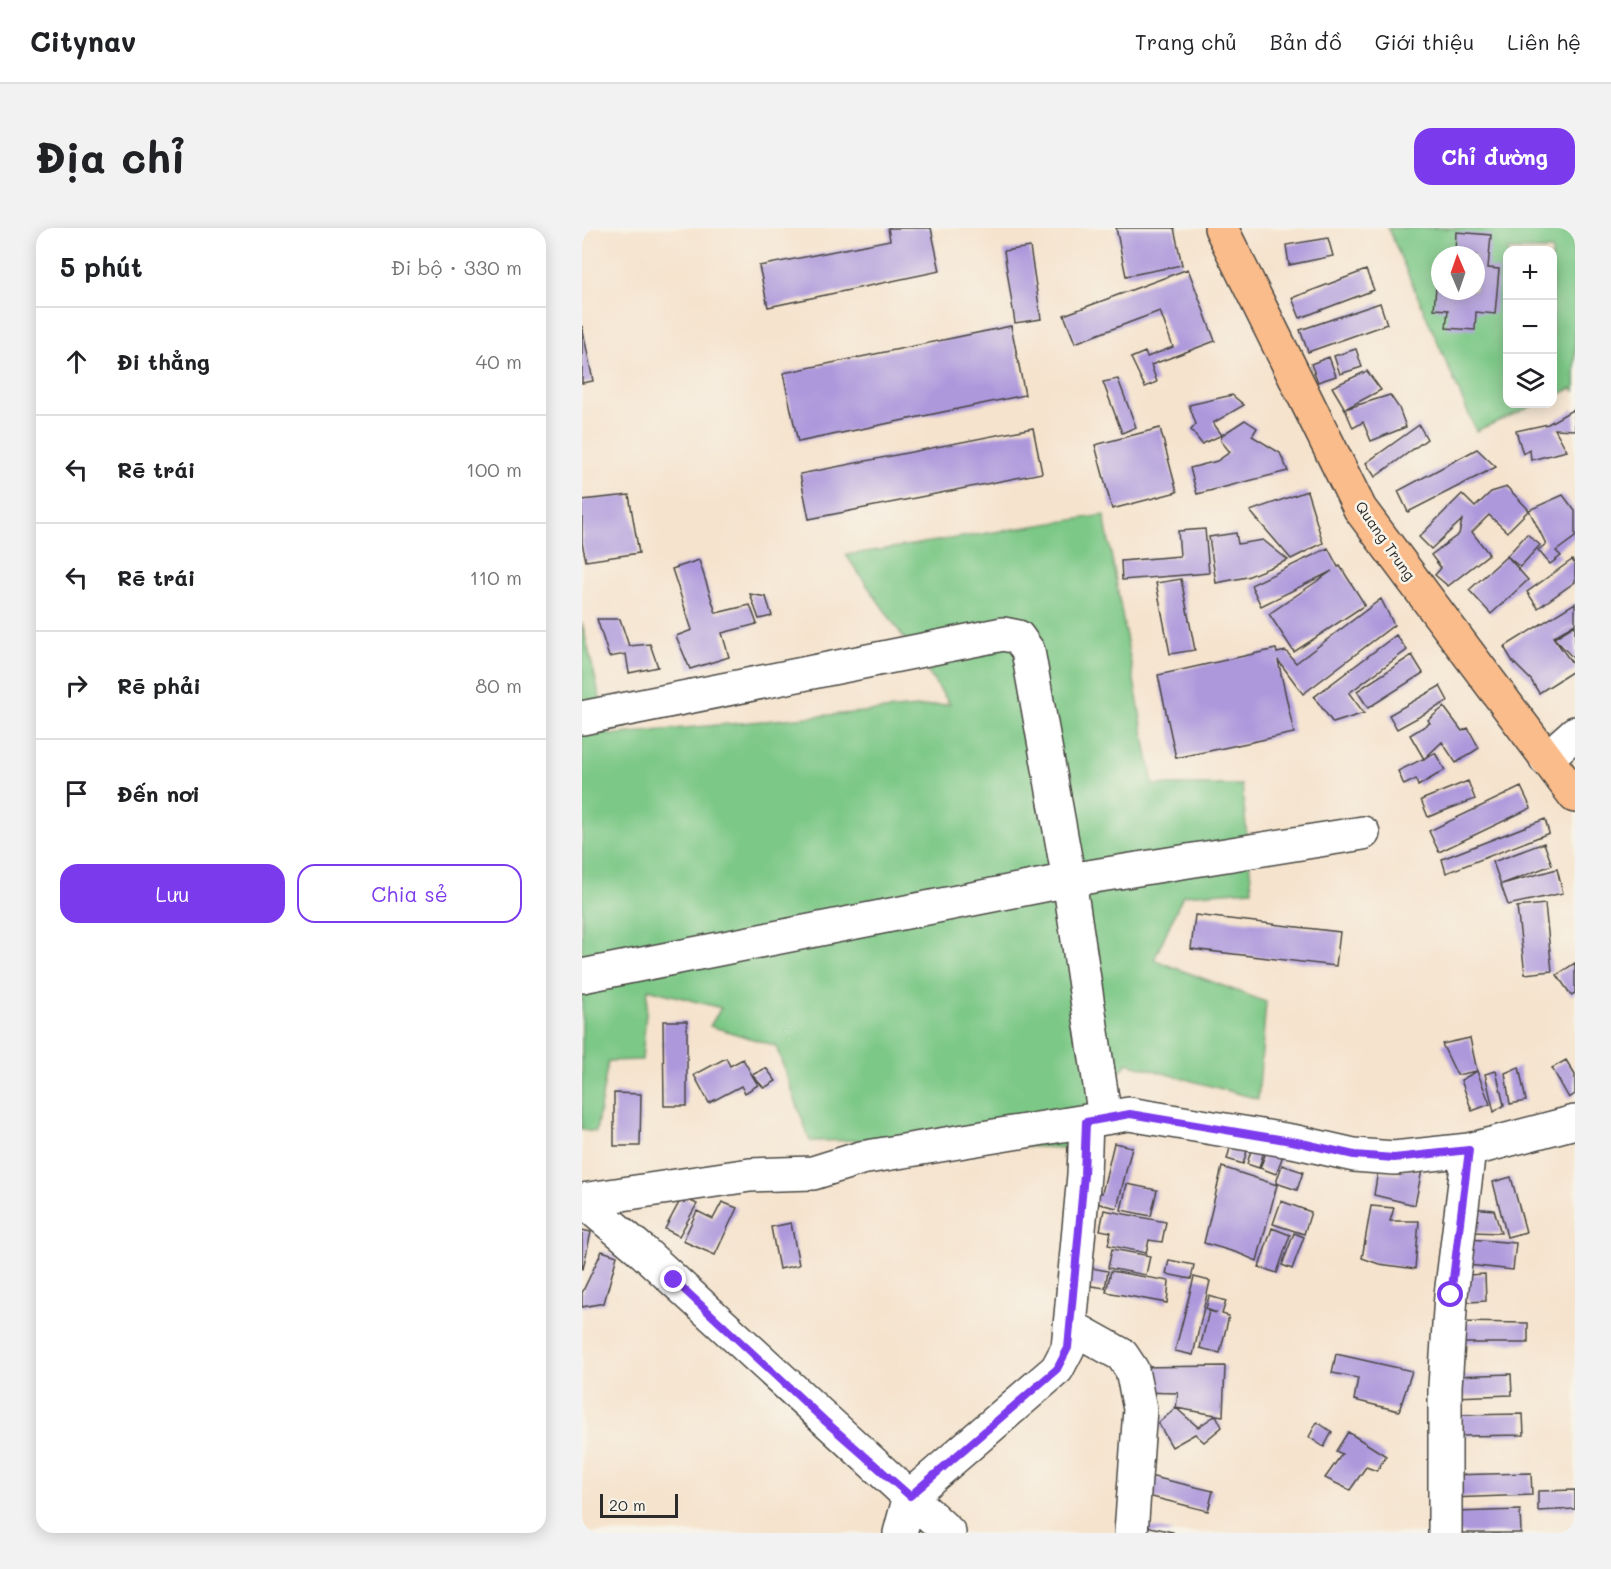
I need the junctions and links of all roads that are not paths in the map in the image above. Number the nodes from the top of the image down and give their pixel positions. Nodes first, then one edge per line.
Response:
1 (1221, 228) edge
2 (582, 718) edge
3 (1575, 733) edge
4 (1546, 759) junction
5 (1575, 796) edge
6 (1363, 833) dead end
7 (1070, 880) junction
8 (582, 976) edge
9 (1095, 1120) junction
10 (1575, 1122) edge
11 (1469, 1150) junction
12 (582, 1200) edge
13 (1070, 1326) junction
14 (910, 1496) junction
15 (900, 1533) edge
16 (949, 1533) edge
17 (1131, 1533) edge
18 (1445, 1533) edge

1 - 4 main road, Quang Trung
2 - 7 street
3 - 4 street
4 - 5 main road, Quang Trung
6 - 7 street
7 - 8 street
7 - 9 street
9 - 11 street
9 - 12 street
9 - 13 street
10 - 11 street
11 - 18 street
12 - 14 street
13 - 14 street
13 - 17 street
14 - 15 street
14 - 16 street

